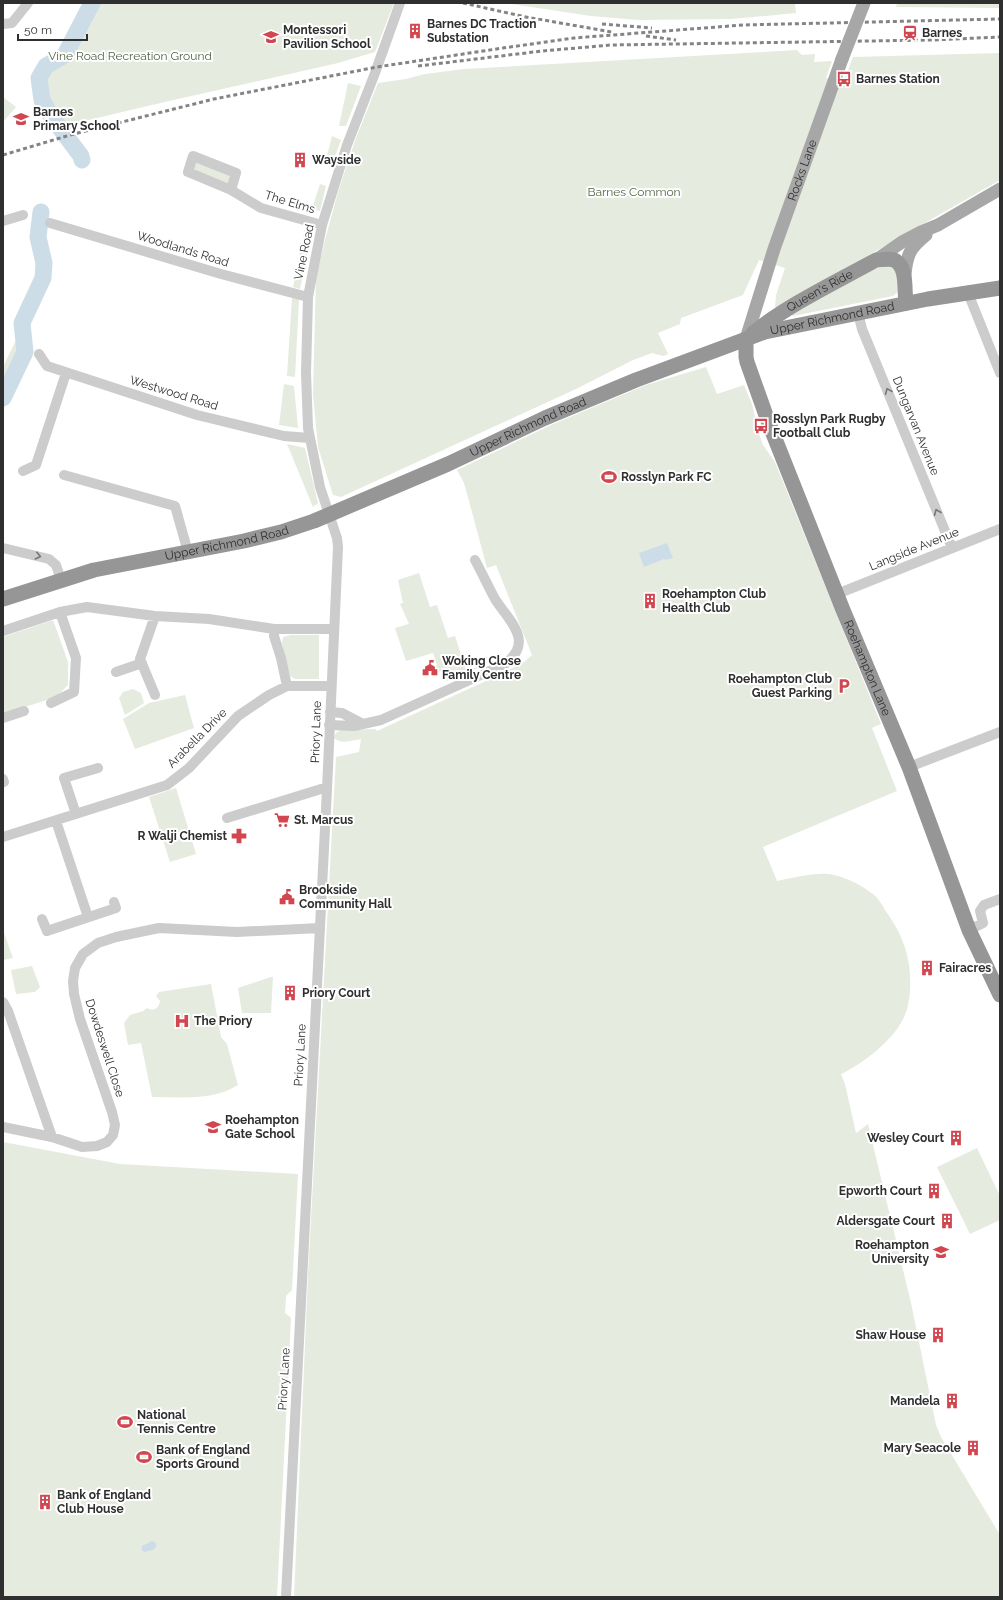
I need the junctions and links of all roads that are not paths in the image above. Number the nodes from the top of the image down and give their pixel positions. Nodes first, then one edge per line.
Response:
1 (28, 3) edge
2 (400, 3) edge
3 (864, 3) edge
4 (3, 24) edge
5 (1000, 188) edge
6 (231, 190) junction
7 (23, 215) dead end
8 (3, 222) edge
9 (50, 224) dead end
10 (322, 225) junction
11 (938, 225) junction
12 (876, 260) junction
13 (904, 274) junction
14 (1000, 288) edge
15 (968, 293) junction
16 (308, 297) junction
17 (906, 303) junction
18 (858, 313) junction
19 (746, 339) junction
20 (39, 354) dead end
21 (66, 373) junction
22 (1000, 373) edge
23 (309, 438) junction
24 (23, 471) dead end
25 (64, 475) dead end
26 (330, 516) junction
27 (1000, 529) edge
28 (3, 548) edge
29 (952, 548) junction
30 (188, 552) junction
31 (475, 560) dead end
32 (61, 580) junction
33 (837, 594) junction
34 (3, 599) edge
35 (60, 612) junction
36 (155, 616) junction
37 (274, 629) junction
38 (334, 629) junction
39 (3, 631) edge
40 (142, 663) junction
41 (116, 672) dead end
42 (287, 686) junction
43 (331, 686) junction
44 (155, 695) dead end
45 (52, 703) dead end
46 (24, 711) dead end
47 (330, 712) junction
48 (3, 718) edge
49 (361, 723) junction
50 (329, 725) junction
51 (1000, 732) edge
52 (909, 767) junction
53 (98, 768) dead end
54 (327, 789) junction
55 (76, 814) junction
56 (227, 818) dead end
57 (56, 821) junction
58 (3, 837) edge
59 (1000, 899) edge
60 (114, 902) dead end
61 (88, 917) junction
62 (42, 919) dead end
63 (320, 928) junction
64 (969, 930) junction
65 (1000, 995) edge
66 (3, 1002) edge
67 (3, 1127) edge
68 (52, 1137) junction
69 (286, 1597) edge

1 - 4 street
2 - 10 street, Vine Road
3 - 19 main road, Rocks Lane, bridge
5 - 11 main road, Queen's Ride
6 - 6 street, The Elms
6 - 10 street, The Elms
7 - 8 street
9 - 16 street, Woodlands Road
10 - 16 street, Vine Road
11 - 12 main road, Queen's Ride
11 - 13 main road, Queen's Ride
12 - 13 highway
12 - 19 highway, Queen's Ride
13 - 17 highway, Queen's Ride
14 - 15 highway, Upper Richmond Road
15 - 17 highway, Upper Richmond Road
15 - 22 street
16 - 23 street, Vine Road
17 - 18 highway, Upper Richmond Road
18 - 19 highway, Upper Richmond Road
29 -> 18 street, Dungarvan Avenue
19 - 26 highway, Upper Richmond Road
19 - 33 highway, Roehampton Lane
20 - 21 street, Westwood Road
21 - 23 street, Westwood Road
21 - 24 street
23 - 26 street, Vine Road
25 - 30 street
26 - 30 highway, Upper Richmond Road
26 - 38 street, Priory Lane
27 - 29 street, Langside Avenue
28 -> 32 street
29 - 33 street, Langside Avenue
30 - 32 highway, Upper Richmond Road
31 - 49 street
32 - 34 highway, Upper Richmond Road
33 - 52 highway, Roehampton Lane
35 - 36 street
35 - 39 street
35 - 45 street
36 - 37 street
36 - 40 street
37 - 38 street
37 - 42 street
38 - 43 street, Priory Lane
40 - 41 street
40 - 44 street
42 - 43 street, Arabella Drive
42 - 55 street, Arabella Drive
43 - 47 street, Priory Lane
46 - 48 street
47 - 49 street
47 - 50 street, Priory Lane
49 - 50 street
50 - 54 street, Priory Lane
51 - 52 street
52 - 64 highway, Roehampton Lane
53 - 55 street
54 - 56 street
54 - 63 street, Priory Lane
55 - 57 street, Arabella Drive
57 - 58 street, Arabella Drive
57 - 61 street
59 - 64 street
60 - 61 street
61 - 62 street
63 - 68 street, Dowdeswell Close
63 - 69 street, Priory Lane
64 - 65 highway, Roehampton Lane
66 - 68 street
67 - 68 street, Dowdeswell Close

